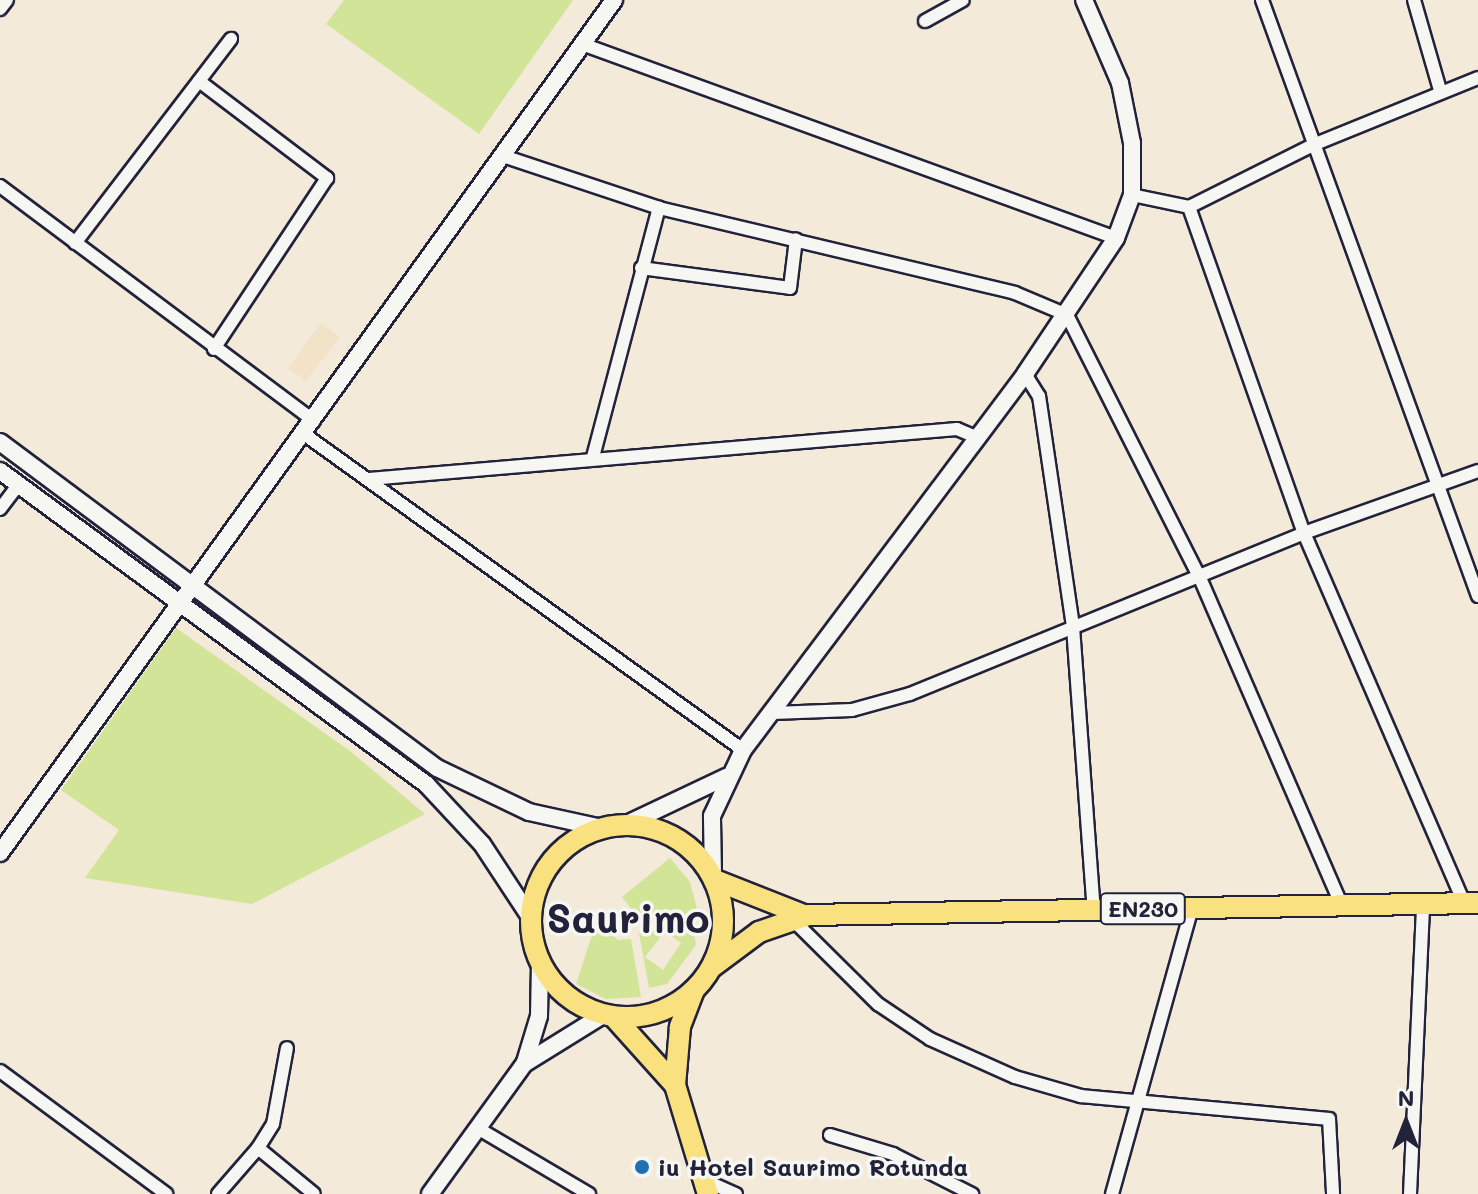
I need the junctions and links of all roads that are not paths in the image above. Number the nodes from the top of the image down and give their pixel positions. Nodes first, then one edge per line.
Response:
1 (7, 0) edge
2 (614, 0) edge
3 (963, 0) edge
4 (1084, 0) edge
5 (1262, 0) edge
6 (1414, 0) edge
7 (0, 9) edge
8 (925, 21) dead end
9 (231, 39) dead end
10 (582, 44) junction
11 (1478, 78) edge
12 (199, 81) junction
13 (1440, 90) junction
14 (1313, 145) junction
15 (503, 156) junction
16 (0, 186) edge
17 (1132, 195) junction
18 (1189, 207) junction
19 (659, 208) junction
20 (1116, 238) junction
21 (796, 239) junction
22 (75, 243) junction
23 (641, 268) junction
24 (1067, 315) junction
25 (214, 349) junction
26 (1025, 374) junction
27 (309, 427) junction
28 (978, 438) junction
29 (0, 442) edge
30 (593, 457) junction
31 (0, 471) edge
32 (1478, 471) edge
33 (369, 479) junction
34 (1437, 484) junction
35 (18, 485) junction
36 (0, 509) edge
37 (1304, 533) junction
38 (1200, 578) junction
39 (195, 586) junction
40 (1478, 596) edge
41 (182, 604) junction
42 (1073, 627) junction
43 (773, 713) junction
44 (743, 750) junction
45 (437, 768) junction
46 (726, 777) junction
47 (426, 784) junction
48 (629, 823) junction
49 (602, 828) junction
50 (0, 853) edge
51 (714, 878) junction
52 (1471, 903) edge
53 (1423, 904) junction
54 (1342, 906) junction
55 (1192, 908) junction
56 (1094, 910) junction
57 (530, 917) junction
58 (800, 918) junction
59 (540, 964) junction
60 (712, 967) junction
61 (694, 990) junction
62 (608, 1016) junction
63 (287, 1048) dead end
64 (524, 1064) junction
65 (0, 1071) edge
66 (675, 1085) junction
67 (1136, 1100) junction
68 (479, 1129) junction
69 (830, 1135) dead end
70 (258, 1148) junction
71 (706, 1187) edge
72 (160, 1192) edge
73 (218, 1194) edge
74 (314, 1194) edge
75 (430, 1194) edge
76 (589, 1194) edge
77 (736, 1194) edge
78 (972, 1194) edge
79 (1112, 1194) edge
80 (1333, 1194) edge
81 (1410, 1194) edge

1 - 7 street
2 - 10 street
3 - 8 street
4 - 17 street
5 - 14 street
6 - 13 street
9 - 12 street
10 - 15 street
10 - 20 street
11 - 13 street
12 - 22 street
12 - 25 street
13 - 14 street
14 - 18 street
14 - 34 street
15 - 19 street
15 - 27 street
16 - 22 street
17 - 18 street
17 - 20 street
18 - 37 street
19 - 21 street
19 - 23 street
20 - 24 street
21 - 23 street
21 - 24 street
22 - 25 street
23 - 30 street
24 - 26 street
24 - 38 street
25 - 27 street
26 - 28 street
26 - 42 street
27 - 33 street
27 - 39 street
28 - 30 street
28 - 43 street
29 - 39 street
30 - 33 street
31 - 35 street
32 - 34 street
33 - 44 street
34 - 37 street
34 - 40 street
35 - 36 street
35 - 41 street
37 - 38 street
37 - 52 street
38 - 42 street
38 - 54 street
39 - 41 street
39 - 45 street
41 - 47 street
41 - 50 street
42 - 43 street
42 - 56 street
43 - 44 street
44 - 46 street
45 - 47 street
45 - 49 street
46 - 48 street
46 - 51 street
47 - 57 street
48 - 49 main road
48 - 51 main road, EN230
49 - 57 main road
51 - 58 main road, EN230
51 - 60 main road, EN230
52 - 53 main road, EN230
53 - 54 main road, EN230
53 - 81 street
54 - 55 main road, EN230
55 - 56 main road, EN230
55 - 67 street
56 - 58 main road, EN230
57 - 59 main road, EN230
58 - 60 main road, EN230
58 - 67 street
59 - 62 main road, EN230
59 - 64 street
60 - 61 main road, EN230
61 - 62 main road, EN230
61 - 66 main road, EN230
62 - 64 street
62 - 66 main road, EN230
63 - 70 street
64 - 68 street
65 - 72 street
66 - 71 main road, EN230
67 - 79 street
67 - 80 street
68 - 75 street
68 - 76 street
69 - 78 street
70 - 73 street
70 - 74 street
71 - 77 street

